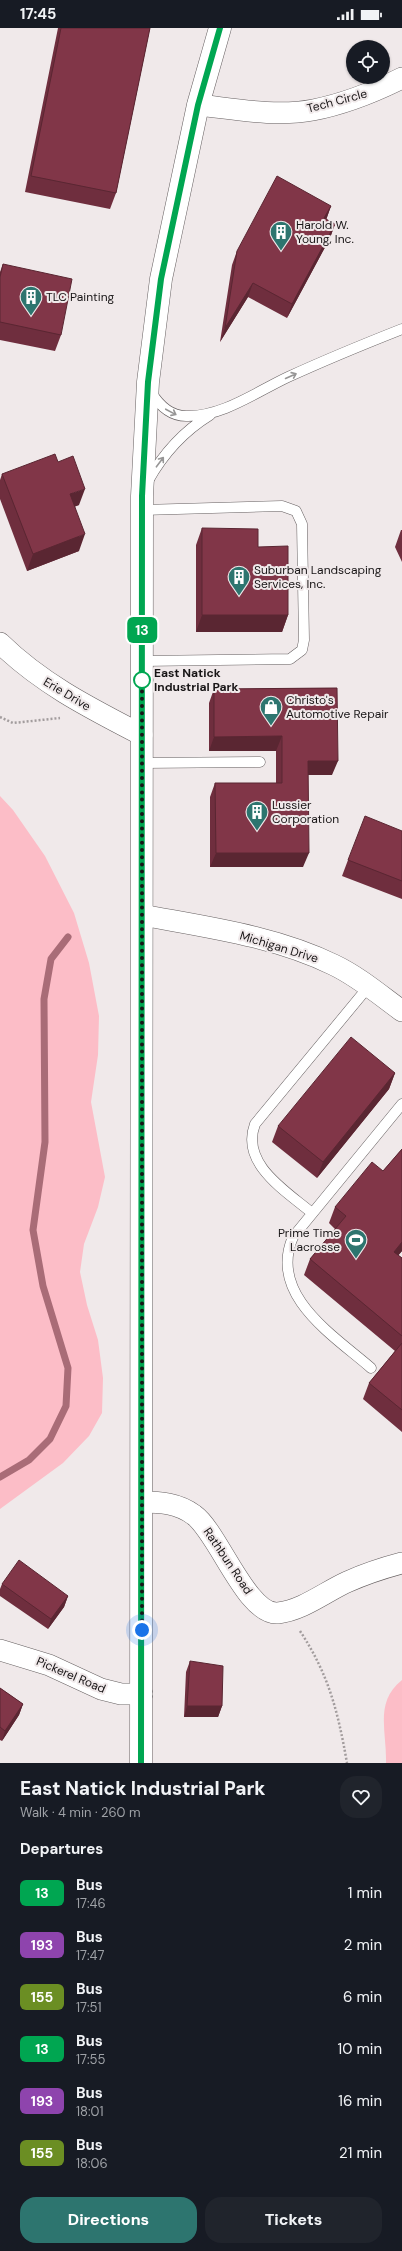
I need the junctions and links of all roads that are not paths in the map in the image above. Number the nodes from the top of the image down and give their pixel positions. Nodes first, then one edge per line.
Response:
1 (220, 28) edge
2 (402, 78) edge
3 (198, 105) junction
4 (402, 328) edge
5 (148, 382) junction
6 (215, 412) junction
7 (142, 503) junction
8 (0, 643) edge
9 (142, 661) junction
10 (142, 735) junction
11 (260, 762) dead end
12 (142, 763) junction
13 (142, 914) junction
14 (369, 986) junction
15 (402, 1011) edge
16 (402, 1104) edge
17 (312, 1213) junction
18 (371, 1368) dead end
19 (142, 1502) junction
20 (402, 1564) edge
21 (0, 1650) edge
22 (142, 1694) junction
23 (141, 1763) edge

1 - 3 main road
2 - 3 street, Tech Circle
3 - 5 main road
6 -> 4 lane
5 -> 6 lane
5 - 7 main road
7 -> 6 lane
7 - 9 main road
7 - 9 lane
8 - 10 street, Erie Drive
9 - 10 main road
10 - 12 main road
11 - 12 lane
12 - 13 main road
13 - 14 street, Michigan Drive
13 - 19 main road
14 - 15 street, Michigan Drive
14 - 17 lane
16 - 17 lane
17 - 18 lane
19 - 20 street, Rathbun Road
19 - 22 main road
21 - 22 street, Pickerel Road
22 - 23 main road

